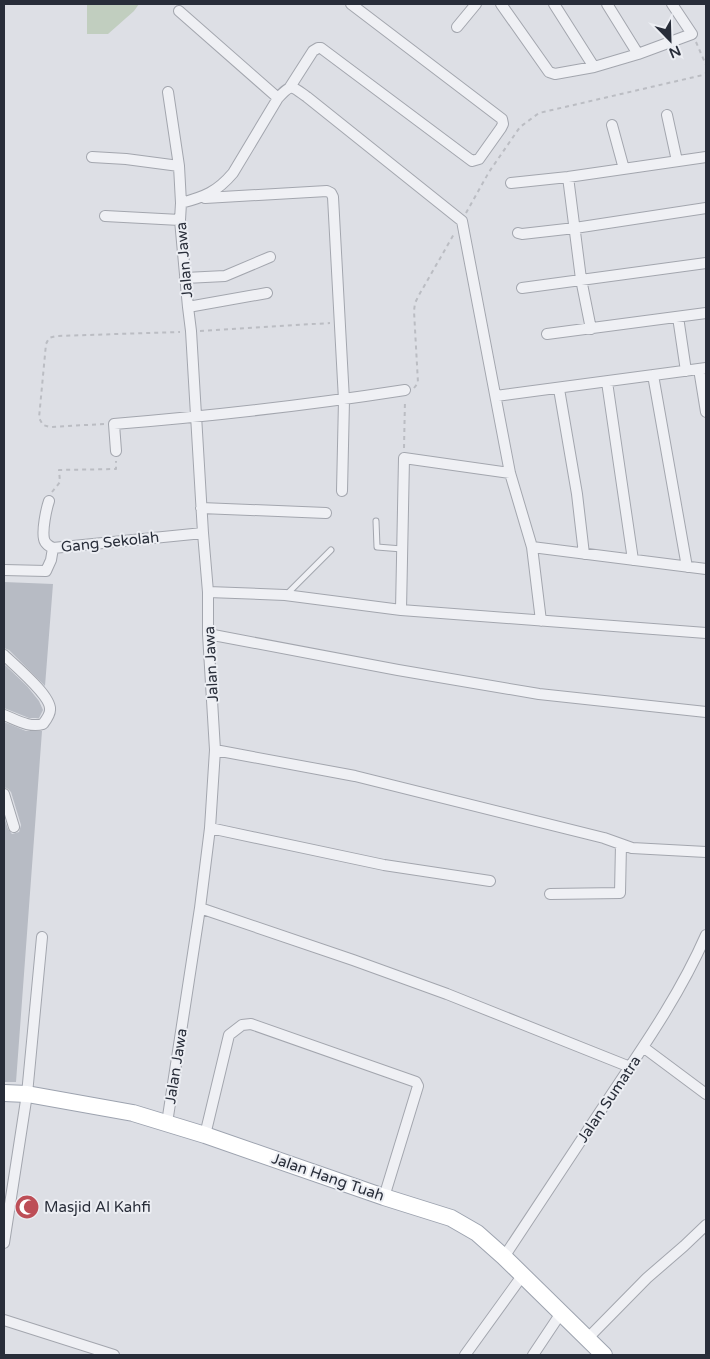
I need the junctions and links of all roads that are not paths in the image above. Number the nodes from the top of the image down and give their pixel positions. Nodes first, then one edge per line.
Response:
1 (351, 4) edge
2 (476, 4) edge
3 (501, 4) edge
4 (554, 4) edge
5 (607, 4) edge
6 (672, 4) edge
7 (180, 11) dead end
8 (457, 28) dead end
9 (638, 54) junction
10 (594, 67) junction
11 (290, 87) junction
12 (168, 92) dead end
13 (278, 98) junction
14 (667, 115) dead end
15 (612, 125) dead end
16 (92, 157) dead end
17 (706, 158) edge
18 (677, 161) junction
19 (178, 166) junction
20 (624, 169) junction
21 (568, 177) junction
22 (512, 183) dead end
23 (200, 198) junction
24 (181, 203) junction
25 (706, 208) edge
26 (104, 216) dead end
27 (180, 220) junction
28 (575, 228) junction
29 (518, 233) dead end
30 (270, 257) dead end
31 (706, 263) edge
32 (185, 278) junction
33 (581, 280) junction
34 (522, 288) dead end
35 (267, 293) dead end
36 (188, 307) junction
37 (706, 313) edge
38 (678, 317) junction
39 (591, 329) junction
40 (547, 334) dead end
41 (703, 369) edge
42 (686, 371) junction
43 (653, 375) junction
44 (607, 382) junction
45 (559, 389) junction
46 (405, 390) road end
47 (496, 396) junction
48 (344, 400) junction
49 (706, 412) edge
50 (197, 417) junction
51 (116, 451) road end
52 (510, 473) junction
53 (342, 491) dead end
54 (48, 501) road end
55 (201, 508) junction
56 (326, 513) dead end
57 (376, 521) dead end
58 (203, 533) junction
59 (532, 546) junction
60 (52, 548) junction
61 (402, 549) junction
62 (331, 550) dead end
63 (584, 554) junction
64 (634, 560) junction
65 (687, 567) junction
66 (706, 569) edge
67 (4, 570) edge
68 (208, 592) junction
69 (285, 595) junction
70 (401, 610) junction
71 (541, 621) junction
72 (706, 633) edge
73 (208, 634) junction
74 (4, 655) edge
75 (706, 712) edge
76 (4, 715) edge
77 (216, 750) junction
78 (4, 794) edge
79 (14, 826) dead end
80 (210, 828) junction
81 (621, 844) junction
82 (706, 852) edge
83 (490, 881) dead end
84 (550, 894) dead end
85 (200, 908) junction
86 (706, 935) edge
87 (42, 937) dead end
88 (644, 1047) junction
89 (630, 1067) junction
90 (4, 1093) edge
91 (27, 1094) junction
92 (706, 1094) edge
93 (167, 1123) junction
94 (205, 1136) junction
95 (384, 1197) junction
96 (705, 1227) edge
97 (4, 1243) edge
98 (504, 1257) junction
99 (522, 1276) junction
100 (561, 1313) junction
101 (4, 1320) edge
102 (588, 1338) junction
103 (114, 1355) edge
104 (465, 1355) edge
105 (533, 1355) edge
106 (604, 1355) edge

1 - 11 street
2 - 8 street
3 - 10 street
4 - 10 street
5 - 9 street
6 - 9 street
7 - 13 street
9 - 10 street
11 - 13 street
11 - 47 street
12 - 19 street, Jalan Jawa
13 - 23 street
14 - 18 street
15 - 20 street
16 - 19 street
17 - 18 street
18 - 20 street
19 - 24 street, Jalan Jawa
20 - 21 street
21 - 22 street
21 - 28 street
23 - 24 street
23 - 48 street
24 - 27 street, Jalan Jawa
25 - 28 street
26 - 27 street
27 - 32 street, Jalan Jawa
28 - 29 street
28 - 33 street
30 - 32 street
31 - 33 street
32 - 36 street, Jalan Jawa
33 - 34 street
33 - 39 street
35 - 36 street
36 - 50 street, Jalan Jawa
37 - 38 street
38 - 39 street
38 - 42 street
39 - 40 street
41 - 42 street
41 - 49 street
42 - 43 street
43 - 44 street
43 - 65 street
44 - 45 street
44 - 64 street
45 - 47 street
45 - 63 street
46 - 48 street
47 - 52 street
48 - 50 street
48 - 53 street
50 - 51 street
50 - 55 street, Jalan Jawa
52 - 59 street
52 - 61 street
54 - 60 street
55 - 56 street
55 - 58 street, Jalan Jawa
57 - 61 lane
58 - 60 street, Gang Sekolah
58 - 68 street, Jalan Jawa
59 - 63 street
59 - 71 street
60 - 67 street, Gang Sekolah
61 - 70 street
62 - 69 lane
63 - 64 street
64 - 65 street
65 - 66 street
68 - 69 street
68 - 73 street, Jalan Jawa
69 - 70 street
70 - 71 street
71 - 72 street
73 - 75 street
73 - 77 street, Jalan Jawa
74 - 76 street
77 - 80 street, Jalan Jawa
77 - 81 street
78 - 79 street
80 - 83 street
80 - 85 street, Jalan Jawa
81 - 82 street
81 - 84 street
85 - 89 street
85 - 93 street, Jalan Jawa
86 - 88 street, Jalan Sumatra
87 - 91 street
88 - 89 street, Jalan Sumatra
88 - 92 street
89 - 98 street, Jalan Sumatra
90 - 91 main road, Jalan Hang Tuah
91 - 93 main road, Jalan Hang Tuah
91 - 97 street
93 - 94 main road, Jalan Hang Tuah
94 - 95 main road, Jalan Hang Tuah
94 - 95 street
95 - 98 main road, Jalan Hang Tuah
96 - 102 street
98 - 99 main road, Jalan Hang Tuah
99 - 100 main road, Jalan Hang Tuah
99 - 104 street
100 - 102 main road, Jalan Hang Tuah
100 - 105 street
101 - 103 street
102 - 106 main road, Jalan Hang Tuah

